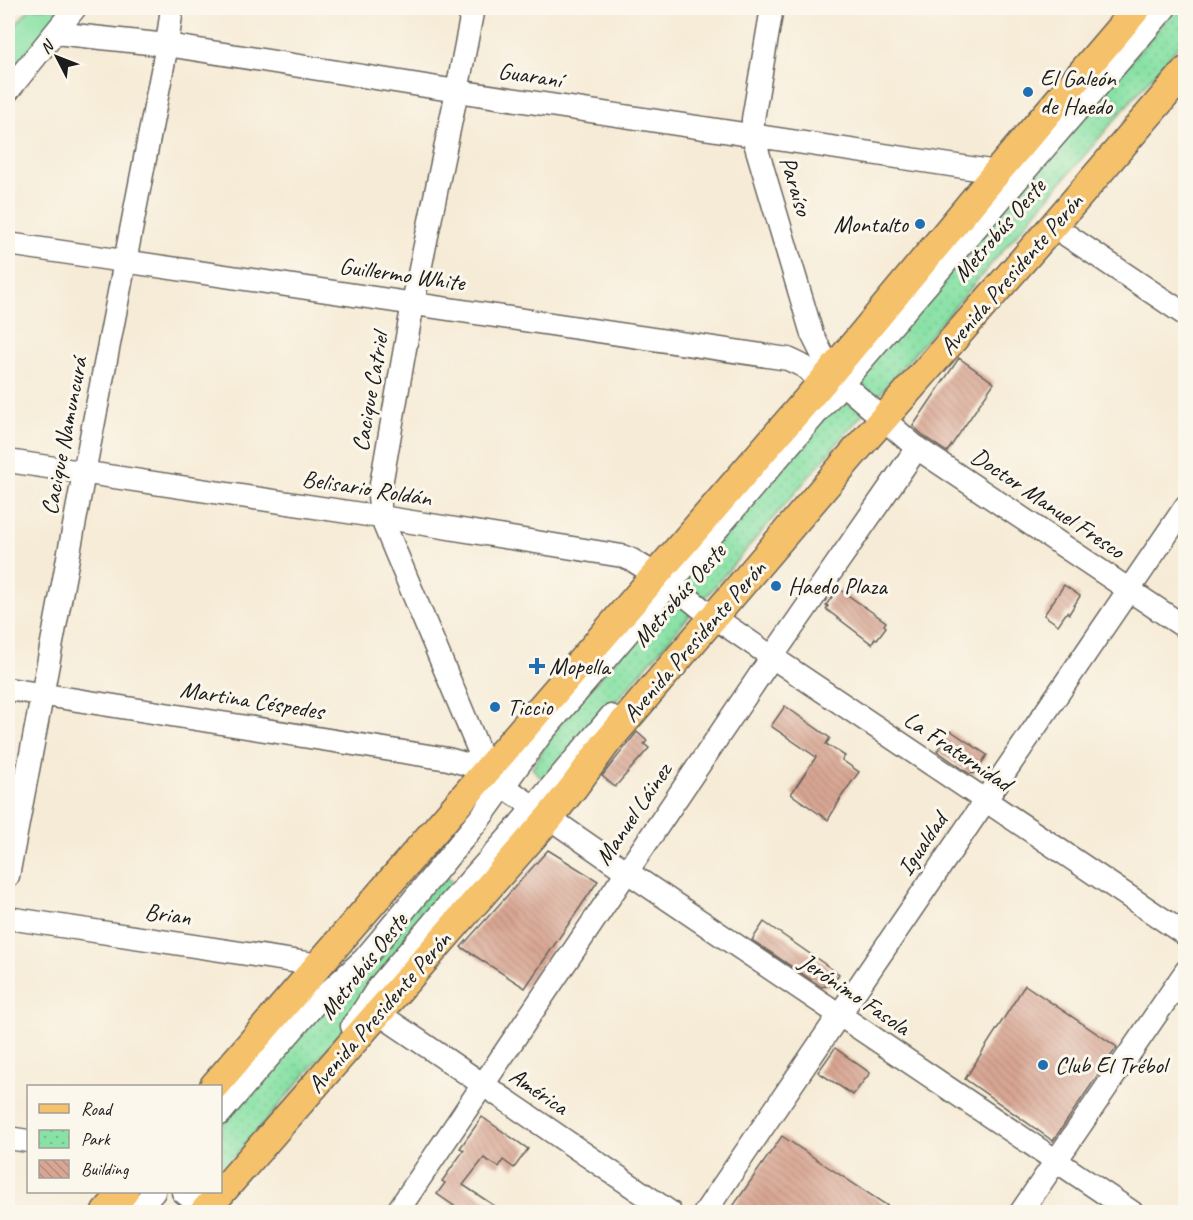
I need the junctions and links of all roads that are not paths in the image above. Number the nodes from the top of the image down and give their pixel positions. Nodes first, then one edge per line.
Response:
1 (75, 8) edge
2 (172, 8) edge
3 (473, 8) edge
4 (772, 8) edge
5 (1137, 8) edge
6 (1165, 8) edge
7 (55, 33) junction
8 (167, 45) junction
9 (1185, 55) edge
10 (1185, 71) edge
11 (8, 91) edge
12 (457, 91) junction
13 (753, 136) junction
14 (997, 172) junction
15 (1053, 226) junction
16 (8, 244) edge
17 (125, 262) junction
18 (413, 303) junction
19 (1185, 315) edge
20 (812, 334) junction
21 (788, 359) junction
22 (831, 381) junction
23 (880, 416) junction
24 (917, 448) junction
25 (8, 461) edge
26 (84, 473) junction
27 (1185, 506) edge
28 (381, 517) junction
29 (663, 580) junction
30 (1128, 590) junction
31 (708, 613) junction
32 (1185, 628) edge
33 (772, 657) junction
34 (8, 689) edge
35 (42, 694) junction
36 (496, 778) junction
37 (984, 801) junction
38 (541, 813) junction
39 (626, 872) junction
40 (8, 876) edge
41 (8, 918) edge
42 (1185, 935) edge
43 (320, 964) junction
44 (1185, 971) edge
45 (378, 1012) junction
46 (838, 1016) junction
47 (215, 1085) edge
48 (483, 1085) junction
49 (222, 1112) edge
50 (8, 1138) edge
51 (27, 1141) edge
52 (1056, 1161) junction
53 (222, 1174) edge
54 (222, 1180) edge
55 (122, 1193) edge
56 (152, 1193) edge
57 (210, 1193) edge
58 (199, 1205) edge
59 (106, 1212) edge
60 (136, 1212) edge
61 (397, 1212) edge
62 (670, 1212) edge
63 (705, 1212) edge
64 (1021, 1212) edge
65 (1132, 1212) edge

1 - 7 street
2 - 8 street, Cacique Namuncurá
3 - 12 street, Cacique Catriel
4 - 13 street, Paraíso
5 - 14 main road
6 - 22 street, Metrobús Oeste
7 - 8 street, Guaraní
7 - 11 street
8 - 12 street, Guaraní
8 - 17 street, Cacique Namuncurá
9 - 23 street, Metrobús Oeste
10 - 15 main road, Avenida Presidente Perón
12 - 13 street, Guaraní
12 - 18 street, Cacique Catriel
13 - 14 street, Guaraní
13 - 20 street, Paraíso
14 - 22 main road
15 - 19 street
15 - 23 main road, Avenida Presidente Perón
16 - 17 street, Guillermo White
17 - 18 street, Guillermo White
17 - 26 street, Cacique Namuncurá
18 - 21 street, Guillermo White
18 - 28 street, Cacique Catriel
20 - 21 street
20 - 22 street, Paraíso
21 - 22 street, Guillermo White
22 - 23 street, Doctor Manuel Fresco
22 - 29 main road
23 - 24 street, Doctor Manuel Fresco
23 - 31 main road, Avenida Presidente Perón
24 - 30 street, Doctor Manuel Fresco
24 - 33 street, Manuel Láinez
25 - 26 street, Belisario Roldán
26 - 28 street, Belisario Roldán
26 - 35 street, Cacique Namuncurá
27 - 30 street, Igualdad
28 - 29 street, Belisario Roldán
28 - 36 street, Cacique Catriel
29 - 31 street, Belisario Roldán
29 - 36 main road
30 - 32 street, Doctor Manuel Fresco
30 - 37 street, Igualdad
31 - 33 street, La Fraternidad
31 - 38 main road, Avenida Presidente Perón
33 - 37 street, La Fraternidad
33 - 39 street, Manuel Láinez
34 - 35 street, Martina Céspedes
35 - 36 street, Martina Céspedes
35 - 40 street, Cacique Namuncurá
36 - 38 street, Jerónimo Fasola
36 - 43 main road
36 - 49 street, Metrobús Oeste
37 - 42 street, La Fraternidad
37 - 46 street, Igualdad
38 - 39 street, Jerónimo Fasola
38 - 45 main road, Avenida Presidente Perón
38 - 53 street, Metrobús Oeste
39 - 46 street, Jerónimo Fasola
39 - 48 street, Manuel Láinez
41 - 43 street, Brian
43 - 47 main road
44 - 52 street
45 - 48 street, América
45 - 54 main road, Avenida Presidente Perón
46 - 52 street, Jerónimo Fasola
46 - 63 street, Igualdad
48 - 61 street, Manuel Láinez
48 - 62 street, América
50 - 51 street
52 - 64 street
52 - 65 street, Jerónimo Fasola
55 - 59 main road
56 - 60 street
57 - 58 main road, Avenida Presidente Perón

